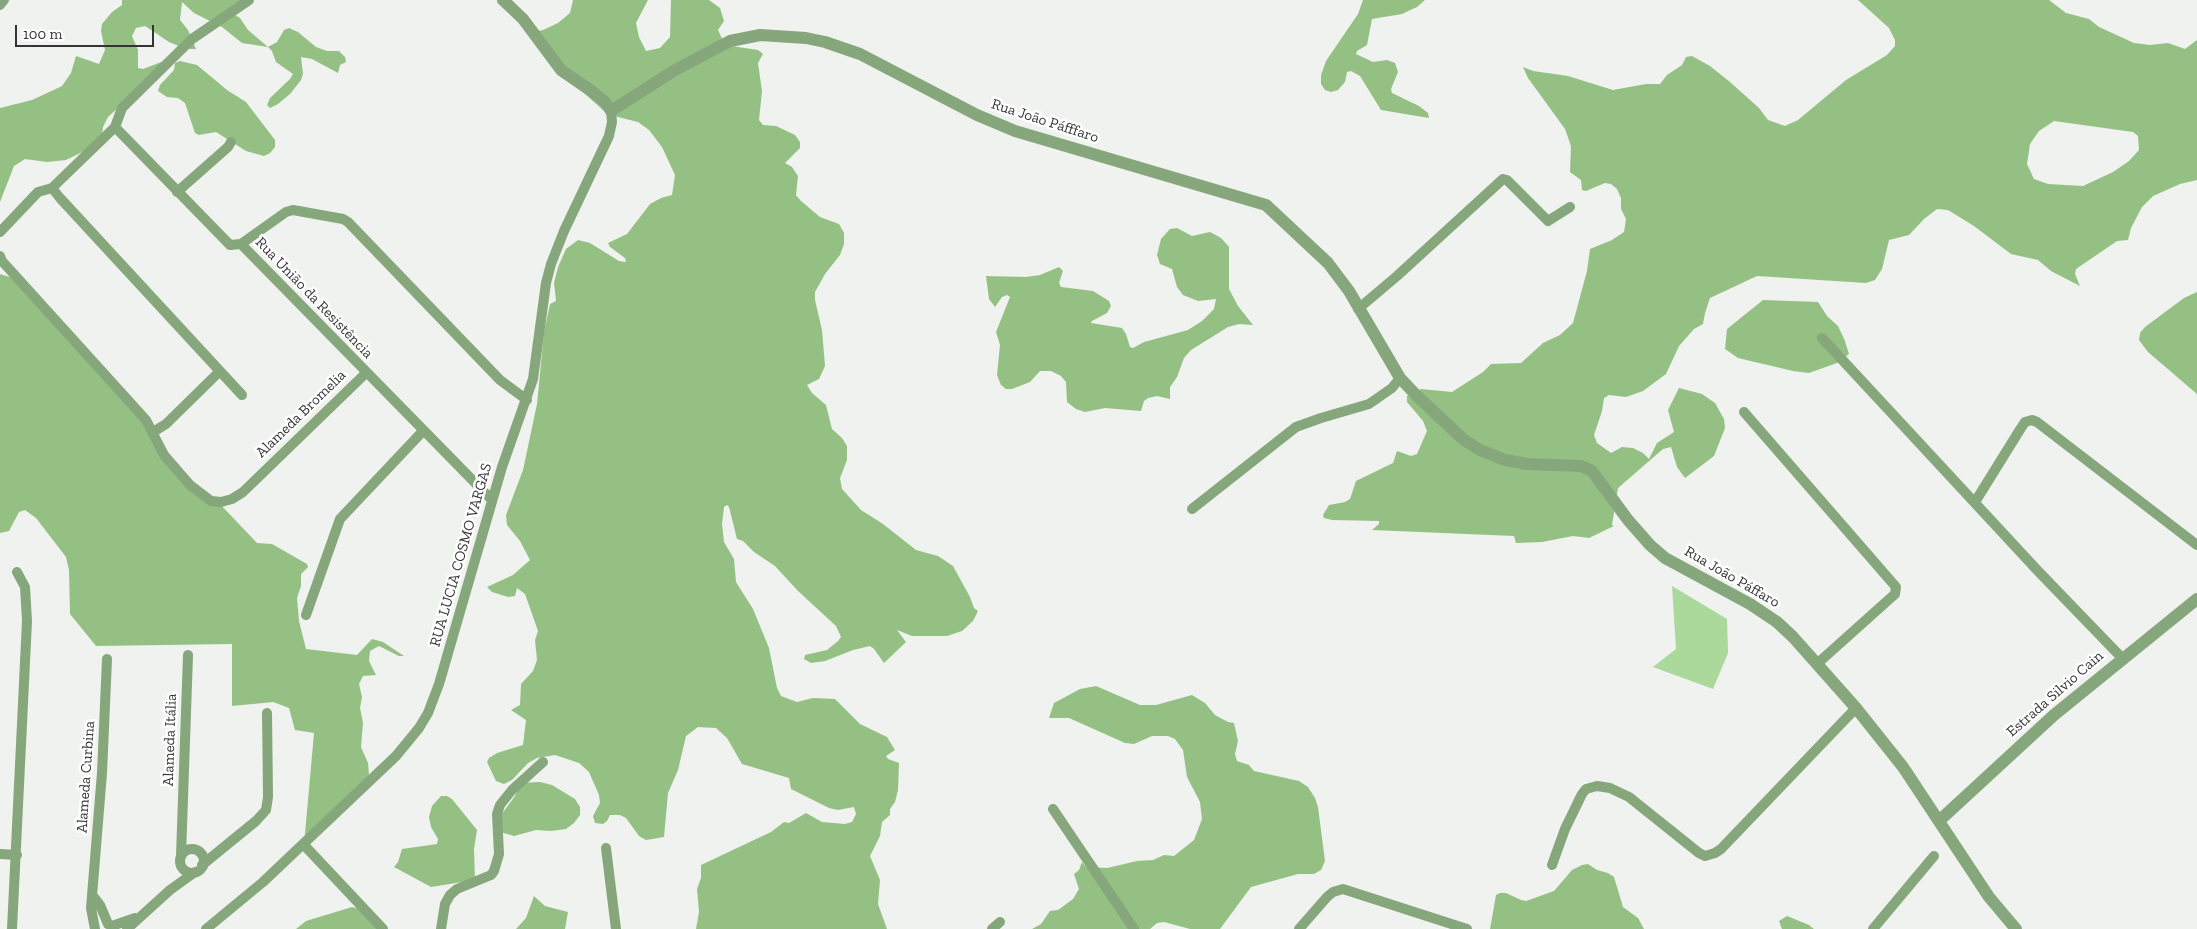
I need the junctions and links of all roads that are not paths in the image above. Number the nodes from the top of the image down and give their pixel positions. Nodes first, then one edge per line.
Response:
1 (4, 0) edge
2 (249, 0) edge
3 (503, 0) edge
4 (0, 5) edge
5 (611, 111) junction
6 (115, 127) junction
7 (231, 142) dead end
8 (52, 188) junction
9 (178, 192) junction
10 (1570, 208) dead end
11 (0, 232) edge
12 (241, 244) junction
13 (0, 256) edge
14 (1358, 309) junction
15 (1822, 338) dead end
16 (220, 371) junction
17 (366, 373) junction
18 (1400, 378) junction
19 (1409, 388) joint
20 (242, 395) dead end
21 (527, 400) junction
22 (1744, 412) dead end
23 (423, 431) junction
24 (154, 432) junction
25 (492, 500) junction
26 (1974, 502) junction
27 (1192, 509) dead end
28 (2197, 546) edge
29 (17, 572) dead end
30 (2197, 599) edge
31 (306, 616) dead end
32 (188, 655) dead end
33 (2122, 658) junction
34 (107, 659) dead end
35 (1818, 664) junction
36 (1856, 708) junction
37 (267, 713) dead end
38 (543, 762) dead end
39 (1054, 809) dead end
40 (1940, 820) junction
41 (182, 826) junction
42 (227, 844) junction
43 (304, 845) junction
44 (606, 848) dead end
45 (195, 850) junction
46 (0, 854) edge
47 (17, 855) junction
48 (1934, 856) dead end
49 (181, 860) junction
50 (1552, 865) dead end
51 (199, 869) junction
52 (170, 890) junction
53 (92, 896) junction
54 (145, 914) junction
55 (111, 927) edge
56 (12, 929) edge
57 (95, 929) edge
58 (127, 929) edge
59 (206, 929) edge
60 (383, 929) edge
61 (441, 929) edge
62 (616, 929) edge
63 (1134, 929) edge
64 (1299, 929) edge
65 (1467, 929) edge
66 (1873, 929) edge
67 (2016, 929) edge

1 - 4 street
2 - 6 street
3 - 5 street
5 - 14 street, Rua João Páfffaro
5 - 21 street, RUA LUCIA COSMO VARGAS
6 - 8 street
6 - 9 street
7 - 9 street
8 - 11 street
8 - 16 street
9 - 12 street
10 - 14 street
12 - 17 street, Rua União da Resistência
12 - 21 street
13 - 24 street, Alameda Bromelia
14 - 18 street, Rua João Páfffaro
15 - 26 street
16 - 20 street
16 - 24 street
17 - 23 street, Alameda Bromelia
17 - 24 street, Alameda Bromelia
18 - 19 street, Rua João Páfffaro
18 - 27 street
19 - 35 street, Rua João Páffaro
21 - 25 street, RUA LUCIA COSMO VARGAS
22 - 35 street
23 - 25 street, Alameda Bromelia
23 - 31 street
25 - 43 street, RUA LUCIA COSMO VARGAS
26 - 28 street
26 - 33 street
29 - 47 street
30 - 33 street, Estrada Silvio Cain
32 - 41 street, Alameda Itália
33 - 40 street, Estrada Silvio Cain
34 - 53 street, Alameda Curbina
35 - 36 street, Rua João Páffaro
36 - 40 street, Rua João Páffaro
36 - 50 street
37 - 42 street
38 - 61 street
39 - 63 street
40 - 67 street, Rua João Páffaro
41 - 45 street, Alameda Itália
41 - 49 street, Alameda Itália
42 - 45 street
42 - 51 street
43 - 59 street, RUA LUCIA COSMO VARGAS
43 - 60 street
44 - 62 street
45 - 49 street
45 - 51 street
46 - 47 street
47 - 56 street
48 - 66 street
49 - 51 street
49 - 52 street
51 - 52 street
52 - 54 street
53 - 55 street
53 - 57 street, Alameda Curbina
54 - 55 street
54 - 58 street
55 - 57 street
64 - 65 street

